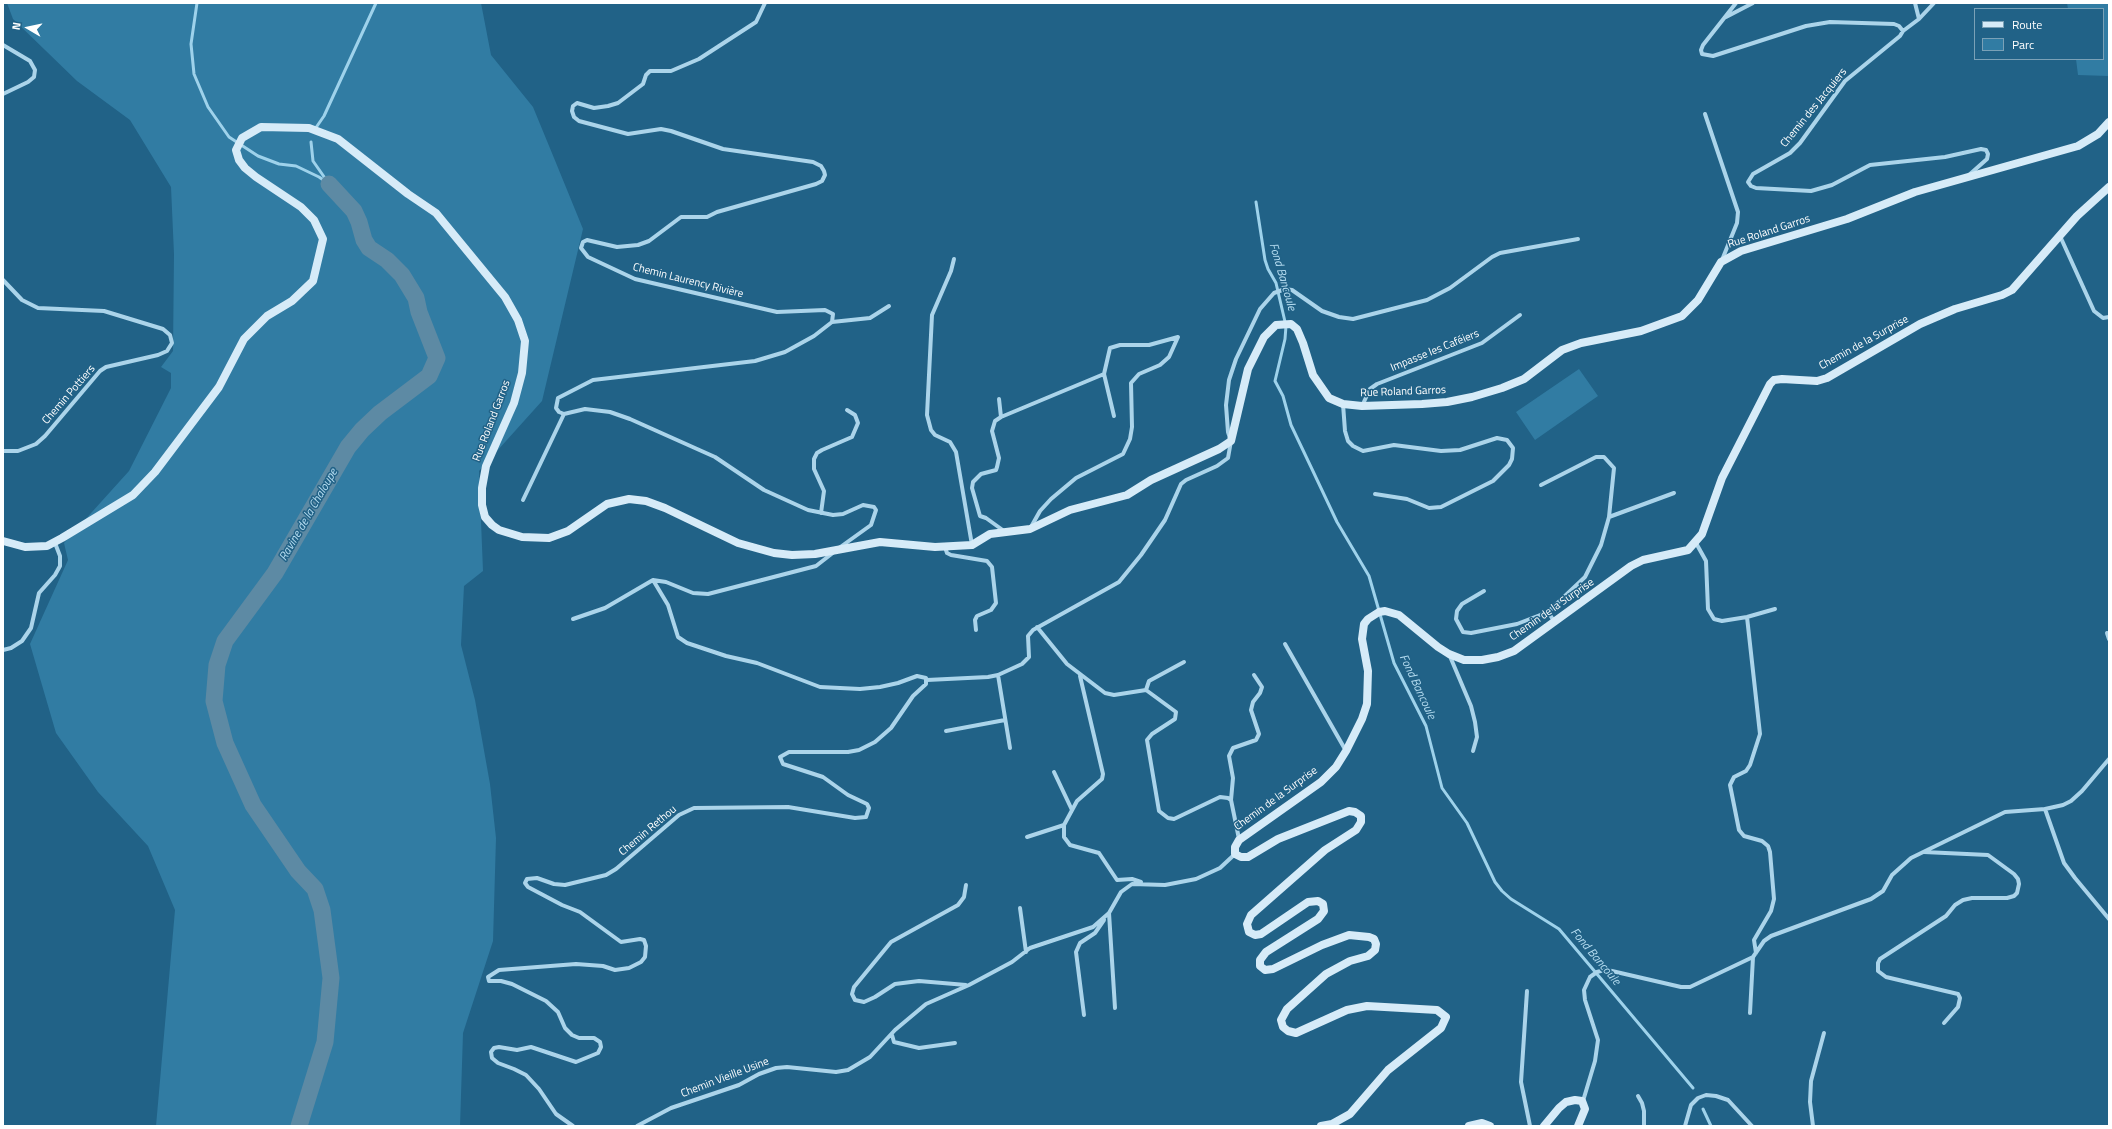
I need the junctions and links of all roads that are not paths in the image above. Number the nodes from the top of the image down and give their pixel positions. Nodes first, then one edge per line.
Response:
1 (765, 3) edge
2 (1736, 3) edge
3 (1753, 3) edge
4 (1915, 3) edge
5 (1934, 3) edge
6 (1725, 18) junction
7 (1919, 19) junction
8 (1903, 32) junction
9 (3, 45) edge
10 (3, 94) edge
11 (1704, 114) dead end
12 (2109, 122) edge
13 (1964, 179) junction
14 (2109, 188) edge
15 (2060, 236) junction
16 (1578, 239) dead end
17 (954, 259) dead end
18 (1721, 262) junction
19 (3, 280) edge
20 (889, 306) dead end
21 (1520, 316) dead end
22 (2109, 317) edge
23 (832, 322) junction
24 (1104, 374) junction
25 (999, 399) dead end
26 (1343, 404) junction
27 (1362, 406) junction
28 (847, 410) dead end
29 (564, 414) junction
30 (1001, 416) junction
31 (1114, 416) dead end
32 (1231, 441) junction
33 (3, 451) edge
34 (1541, 485) dead end
35 (1674, 493) dead end
36 (1375, 494) dead end
37 (523, 500) dead end
38 (821, 513) junction
39 (1609, 517) junction
40 (1030, 529) junction
41 (1004, 532) junction
42 (3, 541) edge
43 (55, 543) junction
44 (1696, 543) junction
45 (972, 545) junction
46 (944, 547) junction
47 (835, 551) junction
48 (653, 580) junction
49 (1484, 591) dead end
50 (1774, 609) dead end
51 (1548, 612) junction
52 (1748, 617) junction
53 (573, 619) dead end
54 (1554, 621) junction
55 (1037, 627) junction
56 (976, 630) dead end
57 (2107, 633) dead end
58 (2109, 639) edge
59 (1285, 644) dead end
60 (3, 650) edge
61 (1449, 654) junction
62 (1184, 662) dead end
63 (998, 675) junction
64 (1080, 675) junction
65 (1254, 675) dead end
66 (927, 680) junction
67 (1146, 690) junction
68 (1006, 720) junction
69 (946, 731) dead end
70 (1010, 748) dead end
71 (1346, 751) junction
72 (1473, 751) dead end
73 (2109, 759) edge
74 (1054, 772) dead end
75 (1232, 800) junction
76 (2045, 809) junction
77 (1072, 810) junction
78 (1064, 825) junction
79 (1027, 837) dead end
80 (1239, 840) junction
81 (1923, 852) junction
82 (1235, 854) junction
83 (1148, 884) junction
84 (966, 885) dead end
85 (1020, 908) dead end
86 (1109, 913) junction
87 (1104, 918) junction
88 (2109, 919) edge
89 (1026, 952) junction
90 (1756, 953) junction
91 (1752, 957) junction
92 (969, 985) junction
93 (1526, 991) dead end
94 (1115, 1008) dead end
95 (1750, 1013) dead end
96 (1084, 1015) dead end
97 (1944, 1023) dead end
98 (1824, 1033) dead end
99 (892, 1035) junction
100 (955, 1043) dead end
101 (1638, 1096) dead end
102 (1582, 1102) junction
103 (573, 1126) edge
104 (637, 1126) edge
105 (1321, 1126) edge
106 (1469, 1126) edge
107 (1490, 1126) edge
108 (1530, 1126) edge
109 (1544, 1126) edge
110 (1578, 1126) edge
111 (1644, 1126) edge
112 (1685, 1126) edge
113 (1752, 1126) edge
114 (1813, 1126) edge

1 - 23 street, Chemin Laurency Rivière
2 - 6 street
3 - 6 street
4 - 7 street
5 - 7 street
6 - 8 street
7 - 8 street
8 - 13 street, Chemin des Jacquiers
9 - 10 street
11 - 18 street
12 - 13 main road, Rue Roland Garros
13 - 18 main road, Rue Roland Garros
14 - 15 main road, Chemin de la Surprise
15 - 22 street
15 - 44 main road, Chemin de la Surprise
16 - 32 street
17 - 45 street
18 - 27 main road, Rue Roland Garros
19 - 33 street, Chemin Pottiers
20 - 23 street
21 - 27 street, Impasse les Caféiers
23 - 29 street
24 - 30 street
24 - 31 street
24 - 40 street
25 - 30 street
26 - 27 main road, Rue Roland Garros
26 - 32 main road, Rue Roland Garros
26 - 36 street
28 - 38 street
29 - 37 street
29 - 38 street
30 - 41 street
32 - 40 main road, Rue Roland Garros
32 - 55 street
34 - 39 street
35 - 39 street
38 - 47 street
39 - 51 street
40 - 41 main road, Rue Roland Garros
41 - 45 main road, Rue Roland Garros
42 - 43 main road
43 - 47 main road, Rue Roland Garros
43 - 60 street
44 - 52 street
44 - 54 main road, Chemin de la Surprise
45 - 46 main road, Rue Roland Garros
46 - 47 main road, Rue Roland Garros
46 - 56 street, Rue Roland Garros
47 - 48 street
48 - 53 street
48 - 66 street
49 - 51 street
50 - 52 street
51 - 54 street
52 - 90 street
54 - 61 main road, Chemin de la Surprise
55 - 63 street
55 - 64 street
57 - 58 street
59 - 71 street
61 - 71 main road, Chemin de la Surprise
61 - 72 street
62 - 67 street
63 - 66 street
63 - 68 street
64 - 67 street
64 - 77 street
65 - 75 street
66 - 103 street, Chemin Rethou
67 - 75 street
68 - 69 street
68 - 70 street
71 - 80 main road, Chemin de la Surprise
73 - 76 street
74 - 77 street
75 - 80 street
76 - 81 street
76 - 88 street
77 - 78 street
78 - 79 street
78 - 83 street
80 - 82 main road, Chemin de la Surprise
81 - 90 street
81 - 97 street
82 - 83 street, Chemin Vieille Usine
82 - 105 main road
83 - 86 street, Chemin Vieille Usine
84 - 92 street
85 - 89 street
86 - 87 street, Chemin Vieille Usine
86 - 94 street
87 - 89 street, Chemin Vieille Usine
87 - 96 street, Chemin Vieille Usine
89 - 92 street, Chemin Vieille Usine
90 - 91 street
91 - 95 street
91 - 102 street
92 - 99 street, Chemin Vieille Usine
93 - 108 street
98 - 114 street
99 - 100 street
99 - 104 street, Chemin Vieille Usine
101 - 111 street
102 - 109 main road
102 - 110 main road
106 - 107 main road
112 - 113 street

